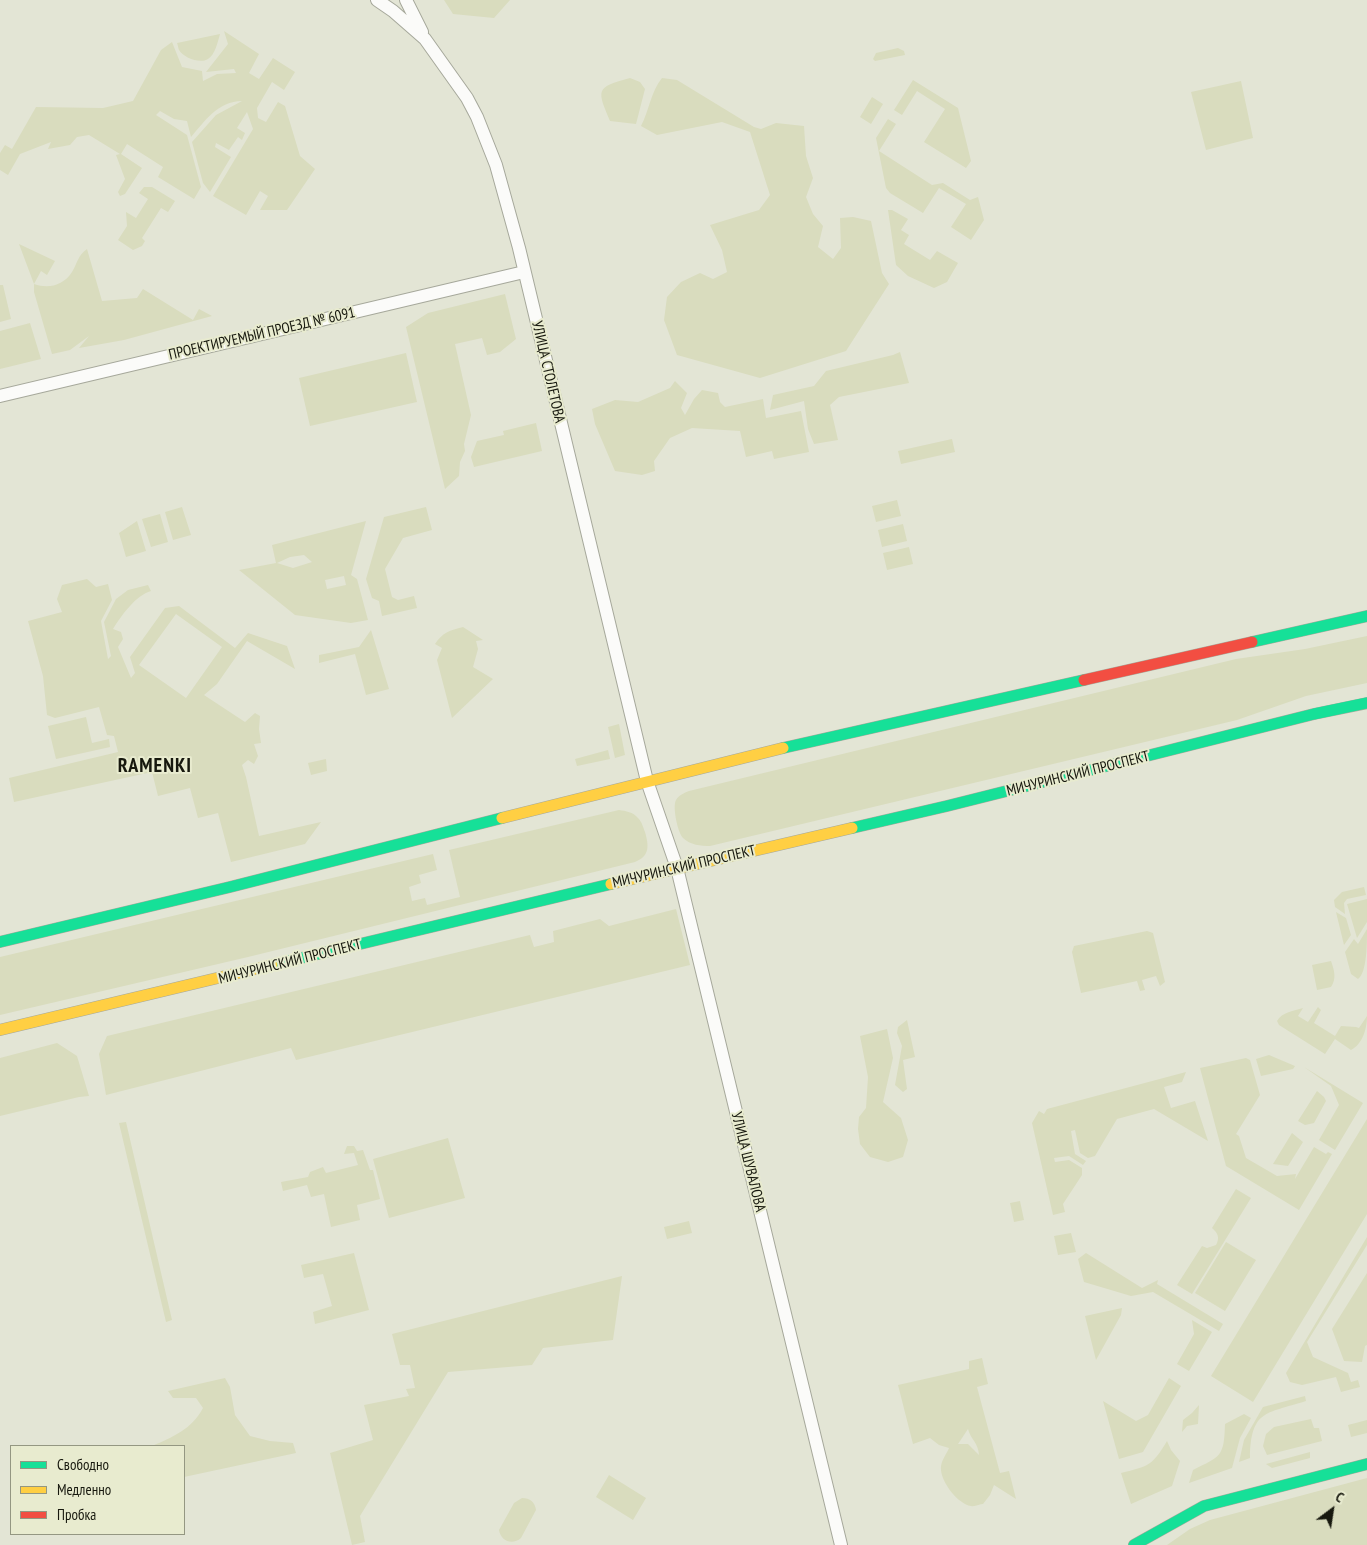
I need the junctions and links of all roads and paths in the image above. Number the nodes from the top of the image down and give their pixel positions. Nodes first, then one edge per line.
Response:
1 (377, 0) edge
2 (406, 0) edge
3 (425, 39) junction
4 (524, 272) junction
5 (0, 396) edge
6 (1367, 616) edge
7 (1367, 703) edge
8 (647, 781) junction
9 (677, 868) junction
10 (0, 942) edge
11 (0, 1030) edge
12 (1367, 1464) edge
13 (841, 1545) edge
14 (1134, 1545) edge

1 - 3 street, УЛИЦА СТОЛЕТОВА
2 - 3 street
3 - 4 street, УЛИЦА СТОЛЕТОВА
4 - 5 street, ПРОЕКТИРУЕМЫЙ ПРОЕЗД № 6091
4 - 8 street, УЛИЦА СТОЛЕТОВА
6 - 8 main road
7 - 9 main road, МИЧУРИНСКИЙ ПРОСПЕКТ
8 - 9 street, УЛИЦА ШУВАЛОВА
8 - 10 main road
9 - 11 main road, МИЧУРИНСКИЙ ПРОСПЕКТ
9 - 13 street, УЛИЦА ШУВАЛОВА
12 - 14 main road

